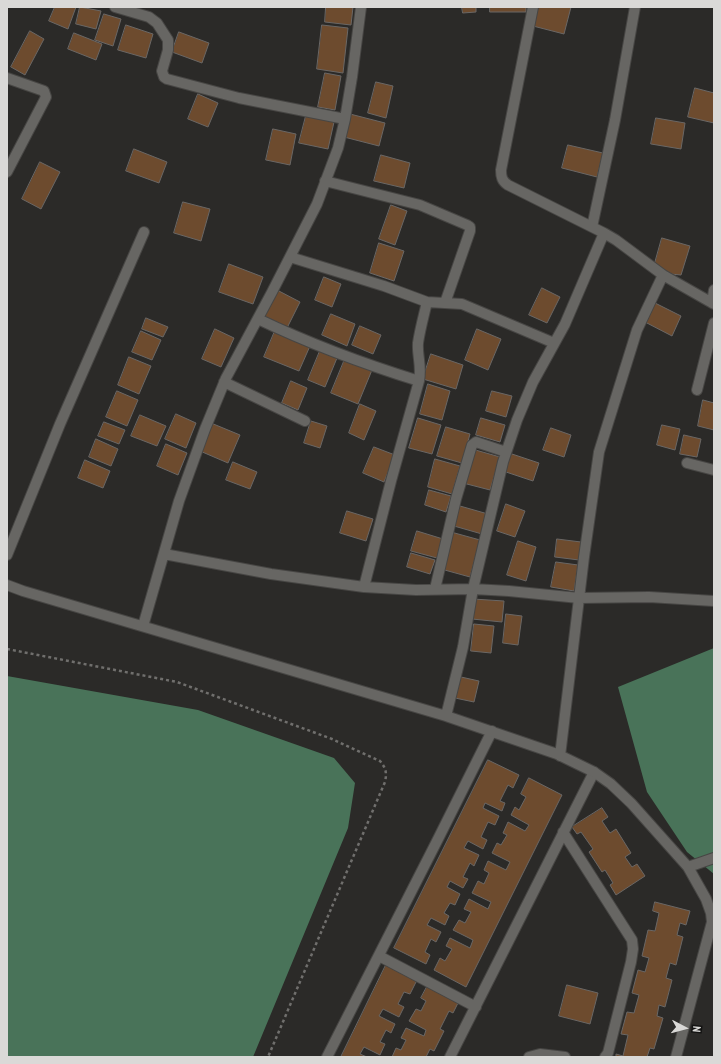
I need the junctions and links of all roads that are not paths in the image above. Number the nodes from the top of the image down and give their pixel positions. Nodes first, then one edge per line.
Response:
1 (115, 7) edge
2 (361, 7) edge
3 (533, 7) edge
4 (635, 7) edge
5 (7, 78) edge
6 (345, 119) junction
7 (7, 172) edge
8 (325, 181) junction
9 (592, 227) junction
10 (144, 232) dead end
11 (604, 233) junction
12 (290, 257) junction
13 (663, 274) junction
14 (714, 290) edge
15 (427, 302) junction
16 (445, 303) junction
17 (713, 303) edge
18 (258, 319) junction
19 (714, 323) edge
20 (554, 343) junction
21 (419, 381) junction
22 (224, 382) junction
23 (697, 390) dead end
24 (305, 421) dead end
25 (506, 452) junction
26 (687, 463) dead end
27 (714, 470) edge
28 (164, 554) junction
29 (7, 555) edge
30 (7, 585) edge
31 (364, 587) junction
32 (435, 589) junction
33 (473, 589) junction
34 (579, 598) junction
35 (714, 601) edge
36 (143, 626) junction
37 (446, 716) junction
38 (492, 731) junction
39 (560, 756) junction
40 (594, 772) junction
41 (563, 832) junction
42 (714, 858) edge
43 (688, 867) junction
44 (379, 956) junction
45 (476, 1007) junction
46 (327, 1057) edge
47 (450, 1057) edge
48 (529, 1057) edge
49 (565, 1057) edge
50 (605, 1057) edge
51 (676, 1057) edge

1 - 6 street
2 - 6 street
3 - 9 street
4 - 9 street
5 - 7 street
6 - 8 street
8 - 12 street
8 - 16 street
9 - 11 street
10 - 29 street
11 - 13 street
11 - 20 street
12 - 15 street
12 - 18 street
13 - 17 street
13 - 34 street
14 - 17 street
15 - 16 street
15 - 21 street
16 - 20 street
18 - 21 street
18 - 22 street
19 - 23 street
20 - 25 street
21 - 31 street
22 - 24 street
22 - 28 street
25 - 32 street
25 - 33 street
26 - 27 street
28 - 31 street
28 - 36 street
30 - 36 street
31 - 32 street
32 - 33 street
33 - 34 street
33 - 37 street
34 - 35 street
34 - 39 street
36 - 37 street
37 - 38 street
38 - 39 street
38 - 44 street
39 - 40 street
40 - 41 street
40 - 43 street
41 - 45 street
41 - 50 street
42 - 43 street
43 - 51 street
44 - 45 street
44 - 46 street
45 - 47 street
48 - 49 street

